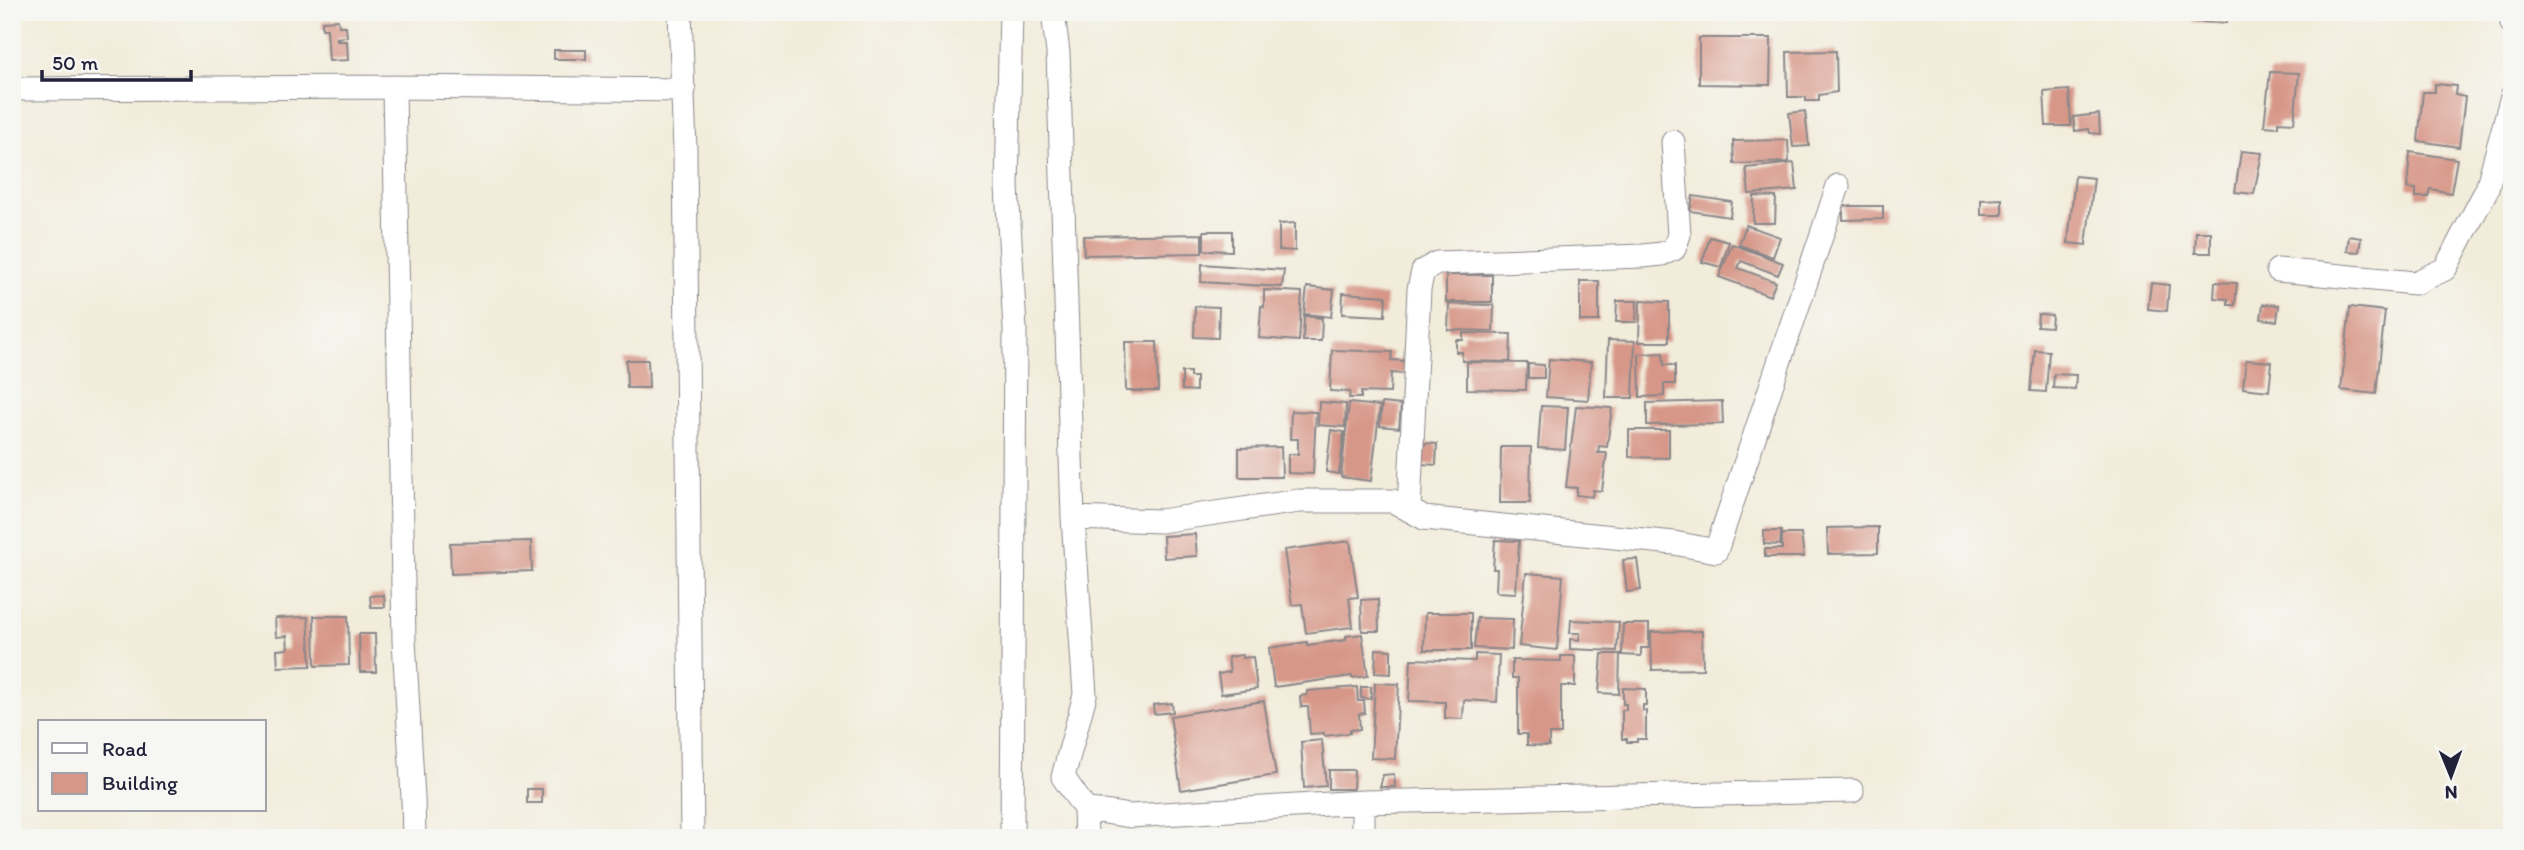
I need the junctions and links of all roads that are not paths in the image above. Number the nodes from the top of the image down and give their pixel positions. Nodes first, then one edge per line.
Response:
1 (680, 12) edge
2 (1011, 12) edge
3 (1053, 12) edge
4 (2511, 12) edge
5 (2512, 23) edge
6 (394, 87) junction
7 (12, 89) edge
8 (684, 90) junction
9 (2512, 96) edge
10 (1673, 142) dead end
11 (1838, 186) dead end
12 (2278, 270) dead end
13 (1409, 510) junction
14 (1073, 518) junction
15 (1852, 792) dead end
16 (1363, 802) junction
17 (1084, 808) junction
18 (414, 838) edge
19 (692, 838) edge
20 (1012, 838) edge
21 (1086, 838) edge
22 (1363, 838) edge

1 - 8 street
2 - 20 street
3 - 14 street
4 - 5 street
6 - 7 street
6 - 8 street
6 - 18 street
8 - 19 street
9 - 12 street
10 - 13 street
11 - 13 street
13 - 14 street
14 - 17 street
15 - 16 street
16 - 17 street
16 - 22 street
17 - 21 street

